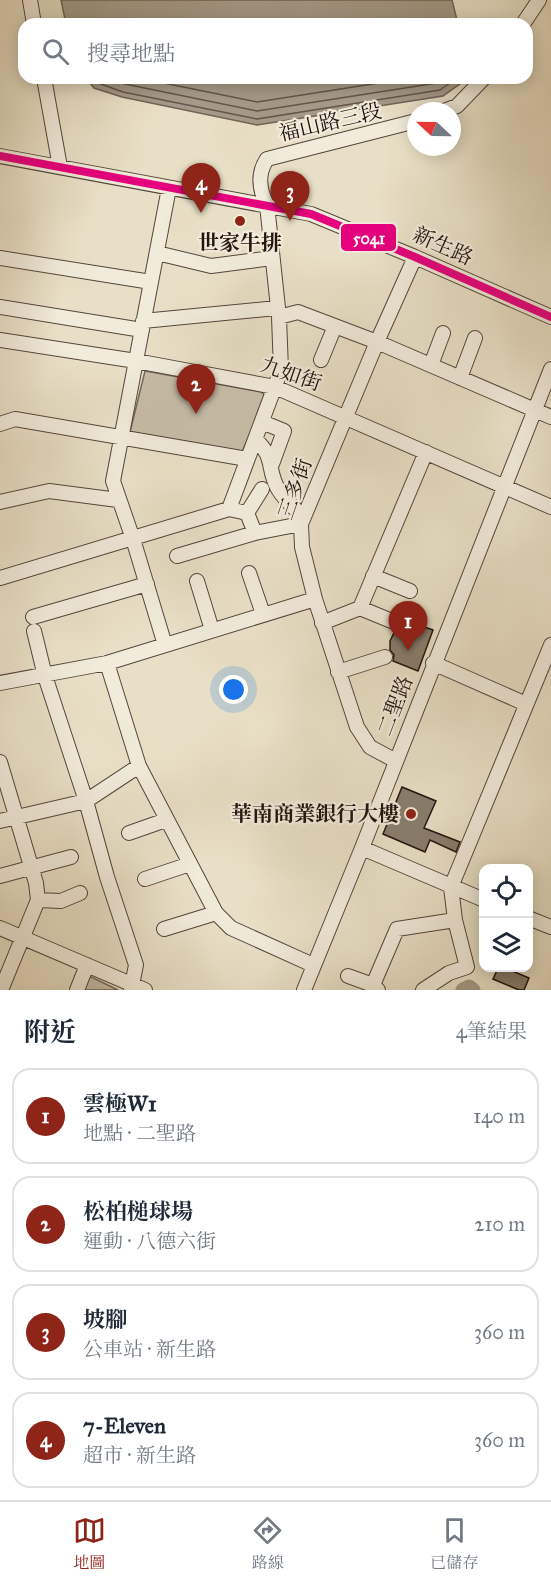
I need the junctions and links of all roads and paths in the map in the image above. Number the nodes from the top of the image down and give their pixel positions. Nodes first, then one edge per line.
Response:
1 (30, 0) edge
2 (539, 0) edge
3 (33, 18) edge
4 (527, 18) edge
5 (45, 84) edge
6 (478, 84) edge
7 (461, 102) edge
8 (407, 123) edge
9 (0, 156) edge
10 (60, 167) junction
11 (169, 188) junction
12 (267, 205) junction
13 (157, 253) junction
14 (415, 256) junction
15 (0, 258) edge
16 (272, 258) junction
17 (151, 282) junction
18 (0, 307) edge
19 (278, 313) junction
20 (551, 317) edge
21 (142, 326) junction
22 (335, 326) junction
23 (443, 333) dead end
24 (475, 339) dead end
25 (0, 340) edge
26 (377, 342) junction
27 (321, 360) dead end
28 (136, 361) junction
29 (431, 365) junction
30 (550, 375) edge
31 (460, 378) junction
32 (275, 387) junction
33 (535, 409) junction
34 (345, 417) junction
35 (551, 417) edge
36 (262, 422) junction
37 (0, 424) edge
38 (120, 439) junction
39 (255, 439) junction
40 (426, 452) junction
41 (247, 459) junction
42 (272, 464) junction
43 (504, 487) junction
44 (262, 489) dead end
45 (118, 500) junction
46 (0, 502) edge
47 (551, 507) edge
48 (229, 509) junction
49 (247, 513) junction
50 (302, 520) junction
51 (255, 533) junction
52 (133, 539) junction
53 (177, 556) dead end
54 (249, 573) dead end
55 (373, 576) junction
56 (0, 578) edge
57 (196, 581) dead end
58 (147, 584) junction
59 (410, 591) dead end
60 (315, 599) junction
61 (360, 608) junction
62 (263, 614) junction
63 (33, 617) dead end
64 (394, 622) dead end
65 (322, 623) junction
66 (212, 630) junction
67 (34, 631) dead end
68 (165, 645) junction
69 (551, 645) edge
70 (385, 657) dead end
71 (107, 663) junction
72 (434, 663) junction
73 (338, 672) junction
74 (45, 676) junction
75 (0, 683) edge
76 (526, 704) junction
77 (396, 761) junction
78 (0, 762) edge
79 (139, 766) junction
80 (2, 778) edge
81 (86, 801) junction
82 (16, 818) junction
83 (166, 820) junction
84 (0, 821) edge
85 (129, 833) dead end
86 (362, 848) junction
87 (71, 857) dead end
88 (190, 864) junction
89 (31, 868) junction
90 (0, 876) edge
91 (145, 879) dead end
92 (451, 887) junction
93 (80, 894) dead end
94 (479, 898) edge
95 (38, 900) junction
96 (216, 913) junction
97 (455, 920) junction
98 (533, 920) edge
99 (551, 927) edge
100 (0, 928) edge
101 (164, 930) dead end
102 (23, 938) junction
103 (87, 965) junction
104 (313, 965) junction
105 (348, 976) dead end
106 (136, 988) edge
107 (376, 988) edge
108 (1, 990) edge
109 (77, 990) edge
110 (304, 990) edge
111 (423, 990) edge

1 - 3 street
2 - 4 street
5 - 10 street
6 - 7 street
8 - 12 street, 福山路三段
9 - 10 street, 新生路
10 - 11 street, 新生路
11 - 12 street, 新生路
11 - 13 street
12 - 14 street, 新生路
12 - 16 street, 福山路三段
13 - 16 street
13 - 17 street
14 - 20 street, 新生路
14 - 26 street, 三多街
15 - 17 street
16 - 19 street, 福山路三段
17 - 21 street
18 - 21 street
19 - 21 street
19 - 22 street
19 - 32 street, 福山路三段
21 - 28 street
22 - 26 street
22 - 27 street
23 - 29 street
24 - 31 street
25 - 28 street, 九如街
26 - 29 street
26 - 34 street, 三多街
28 - 32 street, 九如街
28 - 38 street
29 - 31 street
30 - 33 street, 二聖路
31 - 33 street
32 - 34 street, 九如街
32 - 36 street, 福山路三段
33 - 35 street
33 - 43 street, 二聖路
34 - 40 street, 九如街
34 - 50 street, 三多街
36 - 39 street, 福山路三段
36 - 42 street
37 - 38 street
38 - 41 street
38 - 45 street
39 - 41 street, 福山路三段
39 - 42 street
40 - 43 street, 九如街
40 - 55 street
41 - 48 street, 福山路三段
42 - 50 street
43 - 47 street, 九如街
43 - 72 street, 二聖路
44 - 49 street
45 - 46 street
45 - 52 street
48 - 49 street
48 - 52 street
49 - 51 street
50 - 51 street
50 - 60 street, 三多街
51 - 53 street
52 - 56 street
52 - 58 street
54 - 62 street
55 - 59 street
55 - 61 street
57 - 66 street
58 - 63 street
58 - 68 street
60 - 62 street
60 - 65 street, 三多街
61 - 64 street
61 - 65 street
62 - 66 street
65 - 73 street, 三多街
66 - 68 street
67 - 74 street
68 - 71 street
69 - 76 street
70 - 73 street
71 - 74 street
71 - 79 street
72 - 76 street
72 - 77 street, 二聖路
73 - 77 street, 三多街
74 - 75 street
74 - 81 street
76 - 92 street
77 - 86 street, 二聖路
78 - 80 street
79 - 81 street
79 - 83 street
80 - 82 street
81 - 82 street
81 - 106 street
82 - 84 street
82 - 89 street
83 - 85 street
83 - 88 street
86 - 92 street
86 - 104 street, 二聖路
87 - 89 street
88 - 91 street
88 - 96 street
89 - 90 street
89 - 95 street
92 - 94 street
92 - 97 street
93 - 95 street
95 - 102 street
96 - 101 street
96 - 104 street
97 - 107 street
97 - 111 street
98 - 99 street
100 - 102 street
102 - 103 street
102 - 108 street
103 - 106 street
103 - 109 street
104 - 110 street, 二聖路
105 - 107 street

